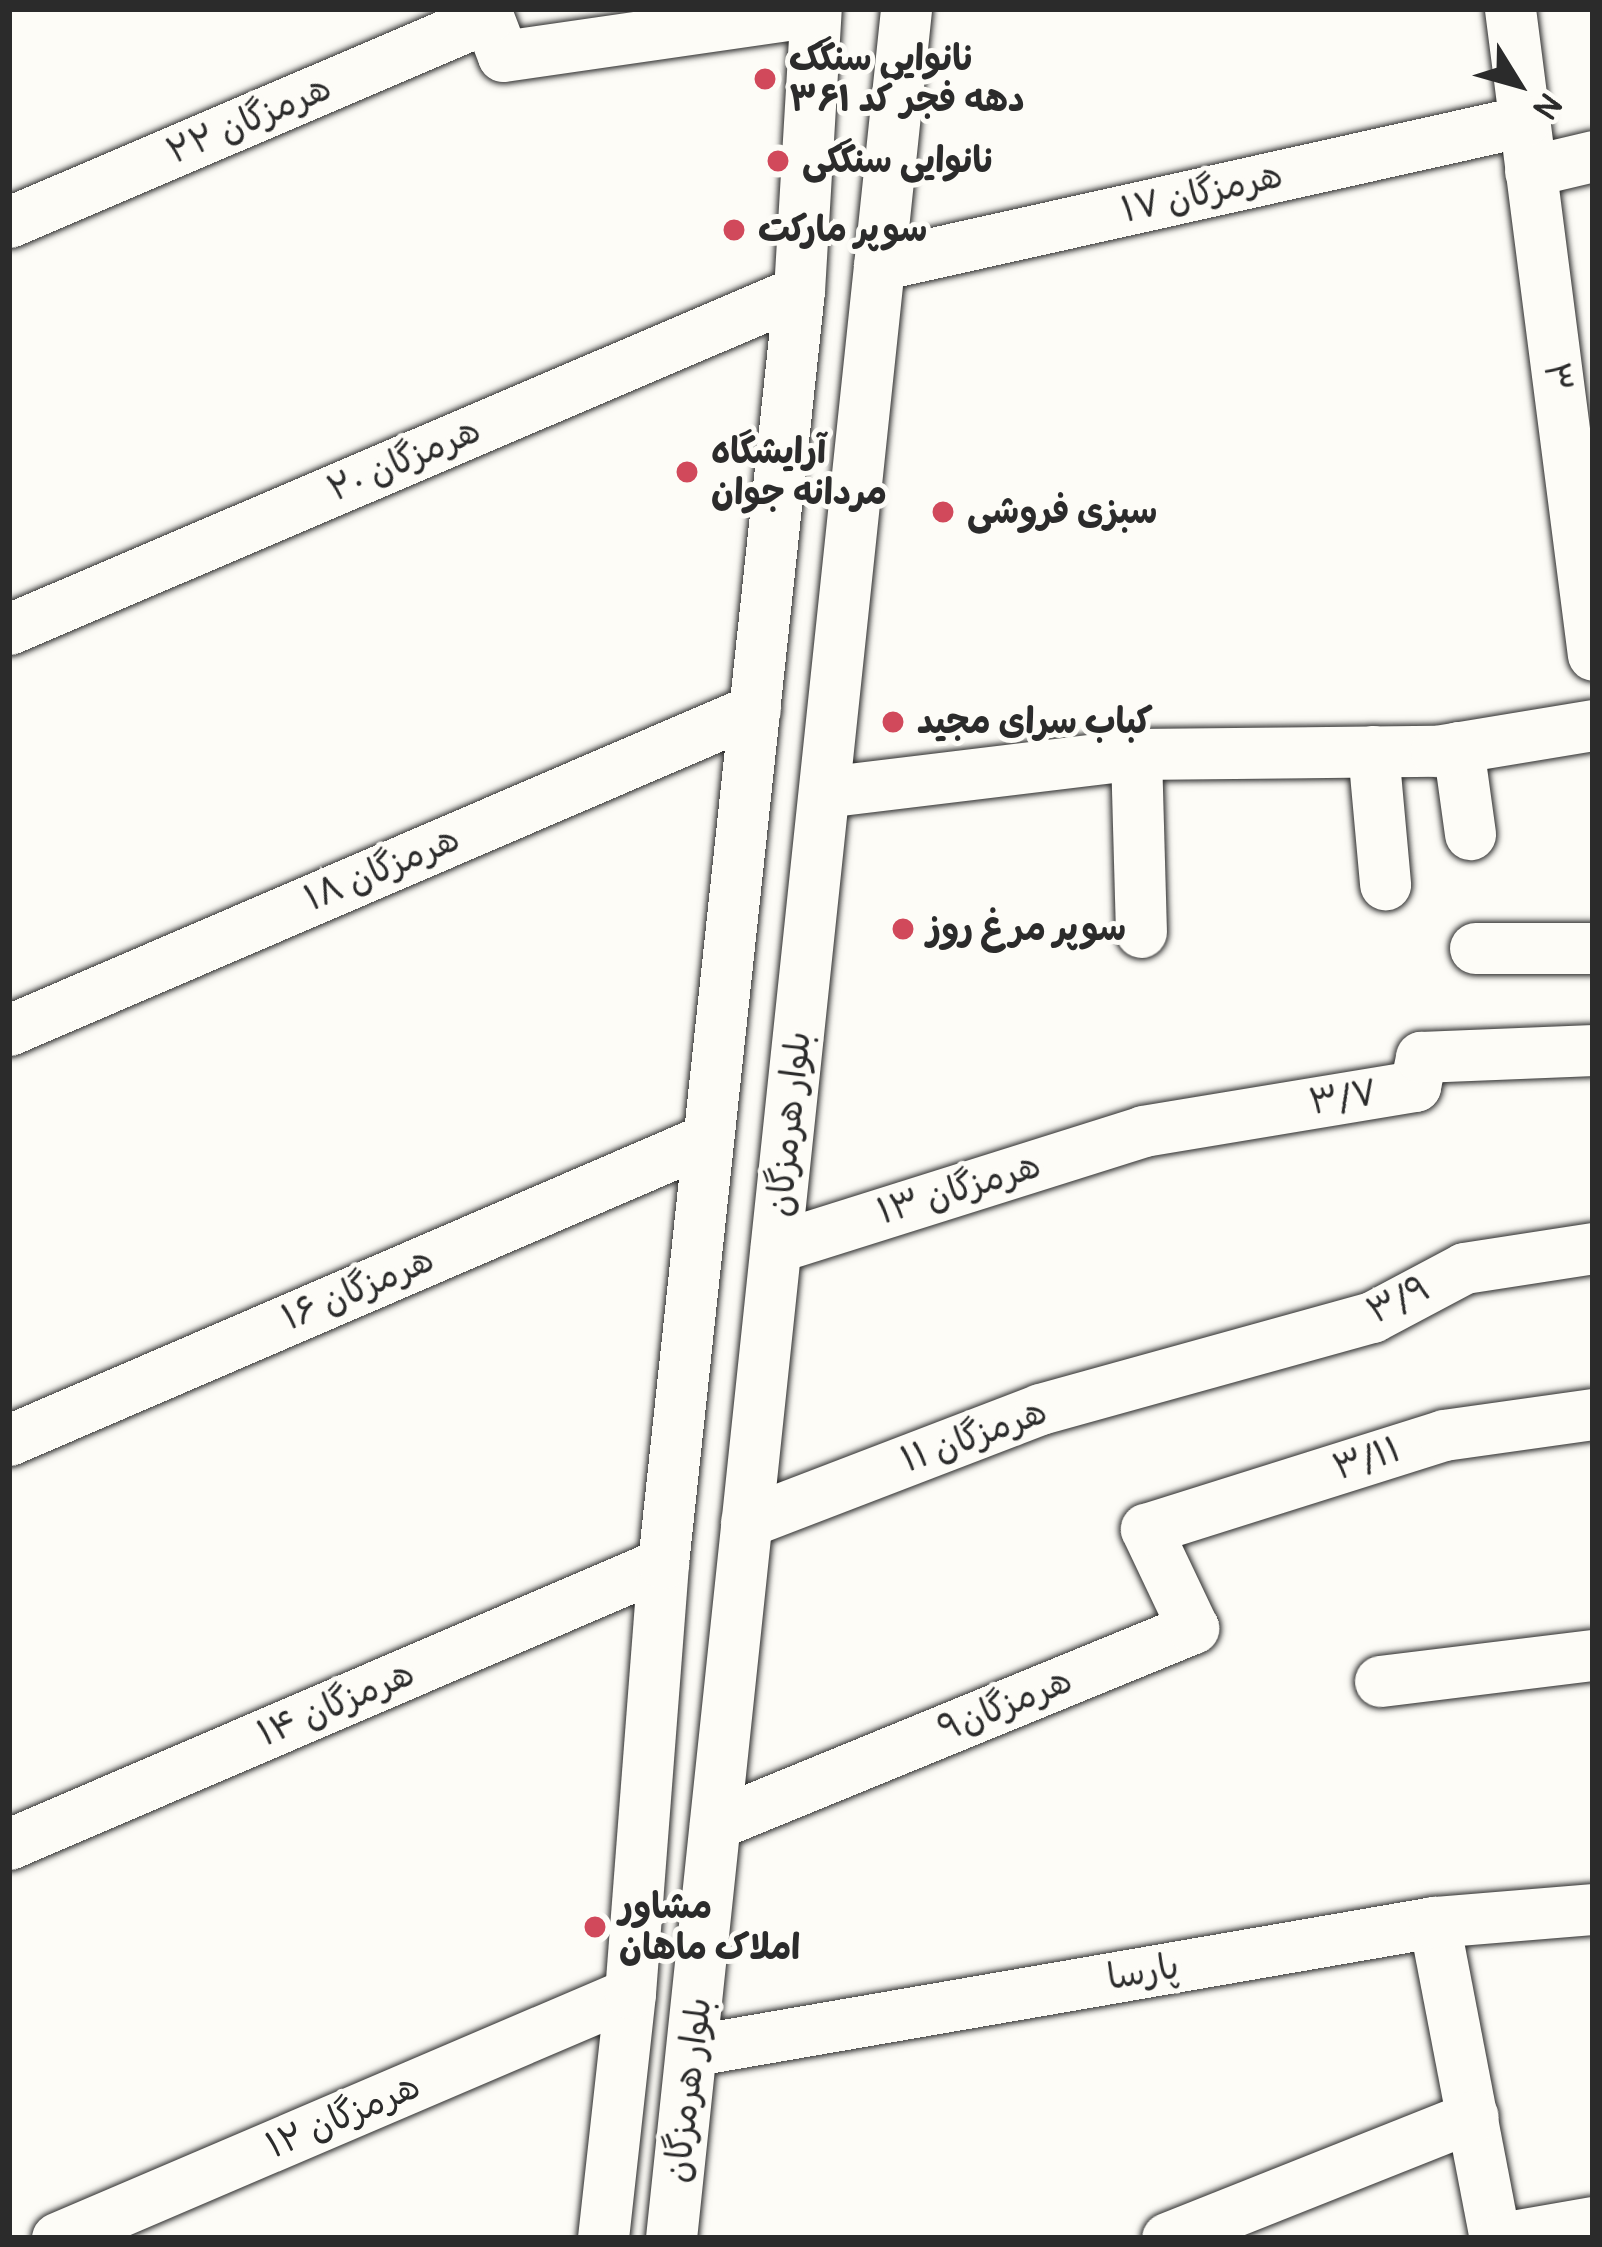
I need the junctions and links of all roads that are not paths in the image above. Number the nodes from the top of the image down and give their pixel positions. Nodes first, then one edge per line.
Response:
1 (906, 9) edge
2 (1510, 9) edge
3 (815, 10) edge
4 (492, 27) edge
5 (1524, 121) junction
6 (1593, 155) edge
7 (1530, 171) junction
8 (9, 222) edge
9 (879, 265) junction
10 (799, 291) junction
11 (1584, 514) edge
12 (9, 629) edge
13 (1593, 655) edge
14 (755, 709) junction
15 (1593, 725) edge
16 (1458, 747) junction
17 (1373, 752) junction
18 (1136, 754) junction
19 (824, 792) junction
20 (1470, 834) dead end
21 (1385, 884) dead end
22 (1141, 932) dead end
23 (1474, 948) dead end
24 (1593, 948) edge
25 (9, 1030) edge
26 (1593, 1050) edge
27 (1143, 1132) joint
28 (707, 1139) junction
29 (776, 1246) junction
30 (1593, 1248) edge
31 (1206, 1363) joint
32 (1593, 1414) edge
33 (9, 1440) edge
34 (746, 1522) junction
35 (1146, 1529) joint
36 (663, 1563) junction
37 (1593, 1655) edge
38 (1380, 1681) dead end
39 (715, 1824) junction
40 (9, 1844) edge
41 (1593, 1909) edge
42 (1434, 1922) junction
43 (630, 1993) junction
44 (694, 2050) junction
45 (1473, 2116) junction
46 (1593, 2222) edge
47 (57, 2238) edge
48 (603, 2238) edge
49 (671, 2238) edge
50 (1167, 2238) edge
51 (1498, 2238) edge

1 - 9 street, بلوار هرمزگان
2 - 5 street, ۳
3 - 4 street, هرمزگان ۲۲
3 - 10 street, بلوار هرمزگان
4 - 8 street, هرمزگان ۲۲
5 - 7 street, ۳
5 - 9 street, هرمزگان ۱۷
6 - 7 street
7 - 11 street, ۳
9 - 19 street, بلوار هرمزگان
10 - 12 street, هرمزگان ۲۰
10 - 14 street, بلوار هرمزگان
11 - 13 street, ۳
14 - 25 street, هرمزگان ۱۸
14 - 28 street, بلوار هرمزگان
15 - 16 street
16 - 17 street
16 - 20 street
17 - 18 street
17 - 21 street
18 - 19 street
18 - 22 street
19 - 29 street, بلوار هرمزگان
23 - 24 street
26 - 27 street, ۳/۷
27 - 29 street, هرمزگان ۱۳
28 - 33 street, هرمزگان ۱۶
28 - 36 street, بلوار هرمزگان
29 - 34 street, بلوار هرمزگان
30 - 31 street, ۳/۹
31 - 34 street, هرمزگان ۱۱
32 - 35 street, ۳/۱۱
34 - 39 street, بلوار هرمزگان
35 - 39 street, هرمزگان۹
36 - 40 street, هرمزگان ۱۴
36 - 43 street, بلوار هرمزگان
37 - 38 street
39 - 44 street, بلوار هرمزگان
41 - 42 street, پارسا
42 - 44 street, پارسا
42 - 45 street
43 - 47 street, هرمزگان ۱۲
43 - 48 street, بلوار هرمزگان
44 - 49 street, بلوار هرمزگان
45 - 50 street
45 - 51 street
46 - 51 street

